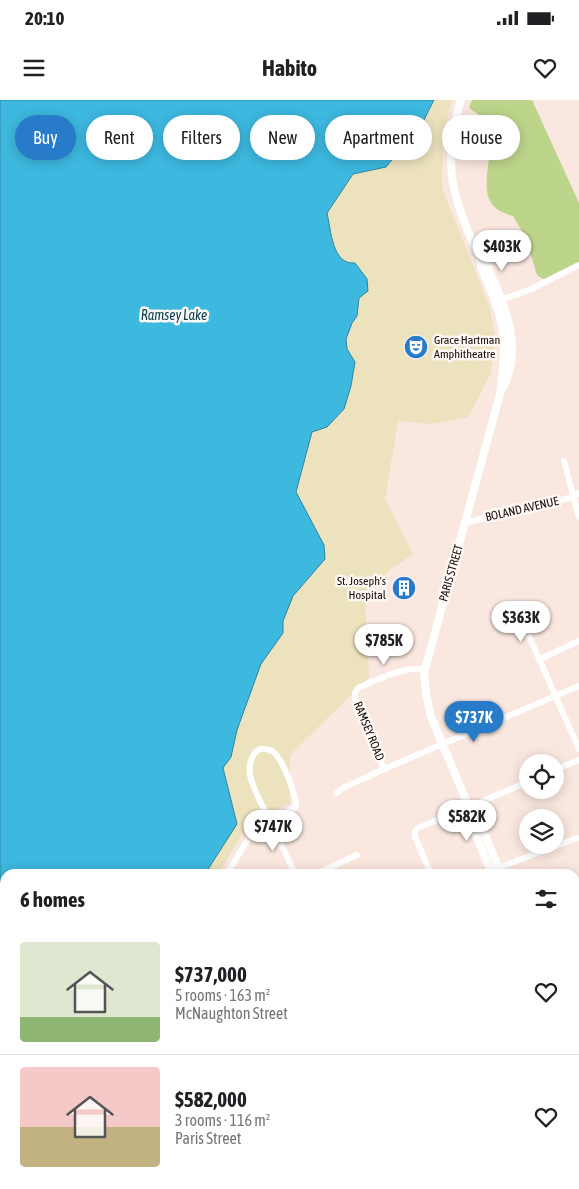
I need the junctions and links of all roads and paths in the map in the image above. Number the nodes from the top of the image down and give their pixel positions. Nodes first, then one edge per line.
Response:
1 (461, 100) edge
2 (579, 265) edge
3 (499, 301) junction
4 (564, 461) dead end
5 (576, 495) edge
6 (579, 517) edge
7 (464, 523) junction
8 (521, 618) dead end
9 (579, 641) edge
10 (540, 659) junction
11 (425, 669) junction
12 (579, 686) edge
13 (556, 696) junction
14 (442, 745) junction
15 (579, 749) edge
16 (579, 760) edge
17 (564, 766) edge
18 (384, 769) junction
19 (519, 786) edge
20 (337, 793) dead end
21 (469, 807) junction
22 (270, 821) junction
23 (577, 838) dead end
24 (357, 855) dead end
25 (230, 869) edge
26 (293, 869) edge
27 (327, 869) edge
28 (429, 869) edge
29 (490, 869) edge
30 (500, 869) edge
31 (502, 869) edge

1 - 3 main road, PARIS STREET
2 - 3 street
3 - 7 main road, PARIS STREET
4 - 5 street
5 - 6 street
5 - 7 street, BOLAND AVENUE
7 - 11 main road, PARIS STREET
8 - 10 street
9 - 10 street
10 - 13 street
11 - 14 main road, PARIS STREET
11 - 18 street, RAMSEY ROAD
12 - 13 street
13 - 14 street
13 - 15 street
14 - 18 street
14 - 21 main road, PARIS STREET
16 - 17 street
18 - 20 street
19 - 21 street
21 - 28 street
21 - 29 main road, PARIS STREET
21 - 30 main road, PARIS STREET
22 - 22 street
22 - 25 street
22 - 26 street
23 - 31 street
24 - 27 street

